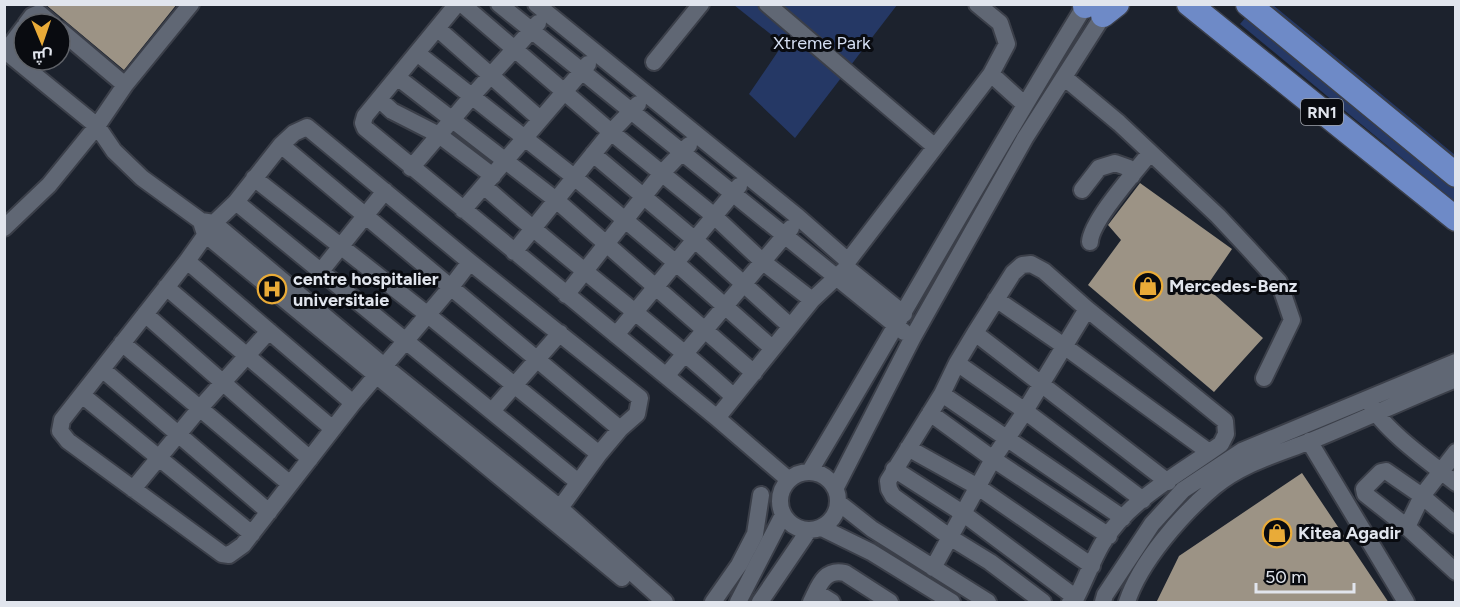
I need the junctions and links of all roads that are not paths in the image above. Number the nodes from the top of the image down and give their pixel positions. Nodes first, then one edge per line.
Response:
1 (191, 4) edge
2 (457, 4) edge
3 (462, 4) edge
4 (499, 4) edge
5 (701, 4) edge
6 (767, 4) edge
7 (976, 4) edge
8 (1189, 4) edge
9 (1248, 4) edge
10 (1098, 7) edge
11 (541, 9) edge
12 (438, 29) junction
13 (532, 31) junction
14 (72, 40) edge
15 (5, 50) edge
16 (515, 51) junction
17 (417, 53) junction
18 (597, 54) junction
19 (654, 62) dead end
20 (582, 71) junction
21 (991, 74) junction
22 (492, 76) junction
23 (397, 77) junction
24 (1065, 78) junction
25 (124, 85) junction
26 (564, 91) junction
27 (646, 94) junction
28 (473, 95) junction
29 (380, 100) junction
30 (1024, 104) junction
31 (631, 111) junction
32 (540, 119) junction
33 (452, 121) junction
34 (97, 126) junction
35 (611, 132) junction
36 (439, 135) junction
37 (698, 136) junction
38 (524, 137) junction
39 (281, 145) junction
40 (934, 146) junction
41 (682, 151) junction
42 (1150, 153) junction
43 (593, 154) junction
44 (505, 162) junction
45 (411, 168) junction
46 (662, 173) junction
47 (1455, 175) edge
48 (1132, 176) junction
49 (574, 177) junction
50 (748, 177) junction
51 (254, 178) junction
52 (489, 181) junction
53 (1082, 190) dead end
54 (385, 191) junction
55 (733, 193) junction
56 (643, 197) junction
57 (556, 200) junction
58 (236, 202) junction
59 (463, 210) junction
60 (365, 215) junction
61 (713, 215) junction
62 (798, 217) junction
63 (1455, 219) edge
64 (624, 221) junction
65 (207, 226) junction
66 (4, 228) edge
67 (532, 229) junction
68 (785, 235) junction
69 (694, 239) junction
70 (1090, 242) dead end
71 (607, 243) junction
72 (341, 246) junction
73 (514, 252) junction
74 (187, 261) junction
75 (762, 261) junction
76 (470, 262) junction
77 (675, 262) junction
78 (844, 268) junction
79 (585, 270) junction
80 (321, 271) junction
81 (744, 282) junction
82 (166, 287) junction
83 (451, 287) junction
84 (655, 287) junction
85 (566, 295) junction
86 (996, 299) junction
87 (812, 300) junction
88 (725, 306) junction
89 (1087, 309) junction
90 (635, 312) junction
91 (145, 314) junction
92 (428, 315) junction
93 (900, 320) junction
94 (790, 326) junction
95 (704, 330) junction
96 (269, 332) junction
97 (560, 333) junction
98 (975, 333) junction
99 (616, 335) junction
100 (913, 338) junction
101 (407, 341) junction
102 (122, 343) junction
103 (1064, 346) junction
104 (772, 348) junction
105 (685, 353) junction
106 (247, 356) junction
107 (537, 359) junction
108 (1455, 362) edge
109 (957, 363) junction
110 (102, 369) junction
111 (380, 370) junction
112 (754, 373) junction
113 (666, 376) junction
114 (1264, 378) dead end
115 (1455, 379) edge
116 (224, 383) junction
117 (1042, 383) junction
118 (515, 385) junction
119 (942, 394) junction
120 (82, 395) junction
121 (734, 397) junction
122 (353, 404) junction
123 (1371, 406) junction
124 (200, 408) junction
125 (492, 411) junction
126 (1025, 411) junction
127 (930, 413) junction
128 (717, 418) junction
129 (333, 429) junction
130 (620, 429) junction
131 (179, 435) junction
132 (1008, 439) junction
133 (1309, 441) junction
134 (908, 448) junction
135 (1209, 452) junction
136 (1455, 452) edge
137 (599, 454) junction
138 (160, 459) junction
139 (310, 459) junction
140 (993, 459) junction
141 (894, 469) junction
142 (810, 471) junction
143 (1440, 471) junction
144 (789, 480) junction
145 (578, 482) junction
146 (1168, 482) junction
147 (1455, 483) edge
148 (290, 484) junction
149 (978, 486) junction
150 (133, 489) junction
151 (761, 495) dead end
152 (837, 495) junction
153 (1422, 496) junction
154 (1143, 500) junction
155 (560, 508) junction
156 (269, 512) junction
157 (964, 514) junction
158 (783, 515) junction
159 (1124, 518) junction
160 (1358, 522) junction
161 (1400, 523) junction
162 (1455, 525) edge
163 (815, 529) junction
164 (252, 534) junction
165 (1109, 536) junction
166 (951, 538) junction
167 (1092, 566) junction
168 (933, 568) junction
169 (1455, 572) edge
170 (813, 597) edge
171 (1073, 600) edge
172 (658, 601) edge
173 (713, 603) edge
174 (738, 603) edge
175 (760, 603) edge
176 (832, 603) edge
177 (890, 603) edge
178 (952, 603) edge
179 (988, 603) edge
180 (1043, 603) edge
181 (1103, 603) edge
182 (1127, 603) edge
183 (1406, 603) edge

1 - 25 street
2 - 12 street
3 - 16 street
4 - 13 street
5 - 19 street
6 - 40 street
7 - 21 street
8 - 63 highway, RN1
9 - 47 highway, RN1
10 - 24 street
10 - 30 street
11 - 13 street
11 - 18 street
12 - 17 street
12 - 22 street
13 - 16 street
13 - 20 street
14 - 25 street
15 - 34 street
16 - 22 street
16 - 26 street
17 - 23 street
17 - 28 street
18 - 20 street
18 - 27 street
20 - 26 street
20 - 31 street
21 - 30 street
21 - 40 street
22 - 28 street
22 - 32 street
23 - 29 street
23 - 33 street
24 - 42 street
24 - 100 street
25 - 34 street
26 - 32 street
26 - 35 street
27 - 31 street
27 - 37 street
28 - 33 street
28 - 38 street
29 - 36 street
29 - 45 street
30 - 93 street
31 - 35 street
31 - 41 street
32 - 38 street
33 - 36 street
33 - 44 street
34 - 65 street
34 - 66 street
35 - 43 street
35 - 46 street
36 - 45 street
36 - 52 street
37 - 41 street
37 - 50 street
38 - 44 street
38 - 49 street
39 - 51 street
39 - 54 street
39 - 60 street
40 - 78 street
41 - 46 street
41 - 55 street
42 - 48 street
42 - 114 street
43 - 49 street
43 - 56 street
44 - 52 street
44 - 57 street
45 - 59 street
46 - 56 street
46 - 61 street
48 - 53 street
48 - 70 street
49 - 57 street
49 - 64 street
50 - 55 street
50 - 62 street
51 - 58 street
51 - 72 street
52 - 59 street
52 - 67 street
54 - 60 street
54 - 76 street
55 - 61 street
55 - 68 street
56 - 64 street
56 - 69 street
57 - 67 street
57 - 71 street
58 - 65 street
58 - 80 street
59 - 73 street
60 - 72 street
60 - 83 street
61 - 69 street
61 - 75 street
62 - 68 street
62 - 78 street
64 - 71 street
64 - 77 street
65 - 74 street
65 - 111 street
67 - 73 street
67 - 79 street
68 - 75 street
68 - 78 street
69 - 77 street
69 - 81 street
71 - 79 street
71 - 84 street
72 - 80 street
72 - 92 street
73 - 85 street
74 - 82 street
74 - 96 street
75 - 81 street
75 - 87 street
76 - 83 street
76 - 97 street
77 - 84 street
77 - 88 street
78 - 87 street
78 - 93 street
79 - 85 street
79 - 90 street
80 - 101 street
81 - 88 street
81 - 94 street
82 - 91 street
82 - 106 street
83 - 92 street
83 - 107 street
84 - 90 street
84 - 95 street
85 - 99 street
86 - 89 street
86 - 98 street
86 - 103 street
87 - 94 street
88 - 95 street
88 - 104 street
89 - 103 street
89 - 135 street
90 - 99 street
90 - 105 street
91 - 102 street
91 - 116 street
92 - 101 street
92 - 118 street
93 - 100 street
93 - 142 street
94 - 104 street
95 - 105 street
95 - 112 street
96 - 106 street
96 - 122 street
97 - 107 street
97 - 130 street
98 - 109 street
98 - 117 street
99 - 113 street
100 - 152 street
101 - 111 street
101 - 125 street
102 - 110 street
102 - 124 street
103 - 117 street
103 - 135 street
104 - 112 street
105 - 113 street
105 - 121 street
106 - 116 street
106 - 129 street
107 - 118 street
107 - 130 street
108 - 123 street
109 - 119 street
109 - 126 street
110 - 120 street
110 - 131 street
111 - 122 street
111 - 155 street
111 - 172 street
112 - 121 street
113 - 128 street
115 - 123 street
116 - 124 street
116 - 139 street
117 - 126 street
117 - 146 street
118 - 125 street
118 - 137 street
119 - 127 street
119 - 132 street
120 - 138 street
120 - 150 street
121 - 128 street
122 - 129 street
123 - 133 street
123 - 143 street
123 - 181 street
124 - 131 street
124 - 148 street
125 - 145 street
126 - 132 street
126 - 154 street
127 - 134 street
127 - 140 street
128 - 144 street
129 - 139 street
130 - 137 street
131 - 138 street
131 - 156 street
132 - 140 street
132 - 159 street
133 - 160 street
133 - 182 street
134 - 141 street
134 - 149 street
135 - 146 street
136 - 143 street
137 - 145 street
138 - 150 street
138 - 164 street
139 - 148 street
140 - 149 street
140 - 165 street
141 - 157 street
141 - 166 street
142 - 144 street
142 - 152 street
143 - 147 street
143 - 153 street
144 - 158 street
145 - 155 street
146 - 154 street
148 - 156 street
149 - 157 street
149 - 167 street
150 - 164 street
151 - 173 street
152 - 163 street
152 - 168 street
153 - 161 street
153 - 161 street
153 - 162 street
154 - 159 street
155 - 172 street
156 - 164 street
157 - 166 street
157 - 171 street
158 - 163 street
158 - 174 street
159 - 165 street
160 - 161 street
160 - 183 street
161 - 169 street
163 - 175 street
163 - 178 street
165 - 167 street
166 - 168 street
166 - 180 street
167 - 171 street
168 - 179 street
170 - 176 street
170 - 177 street

